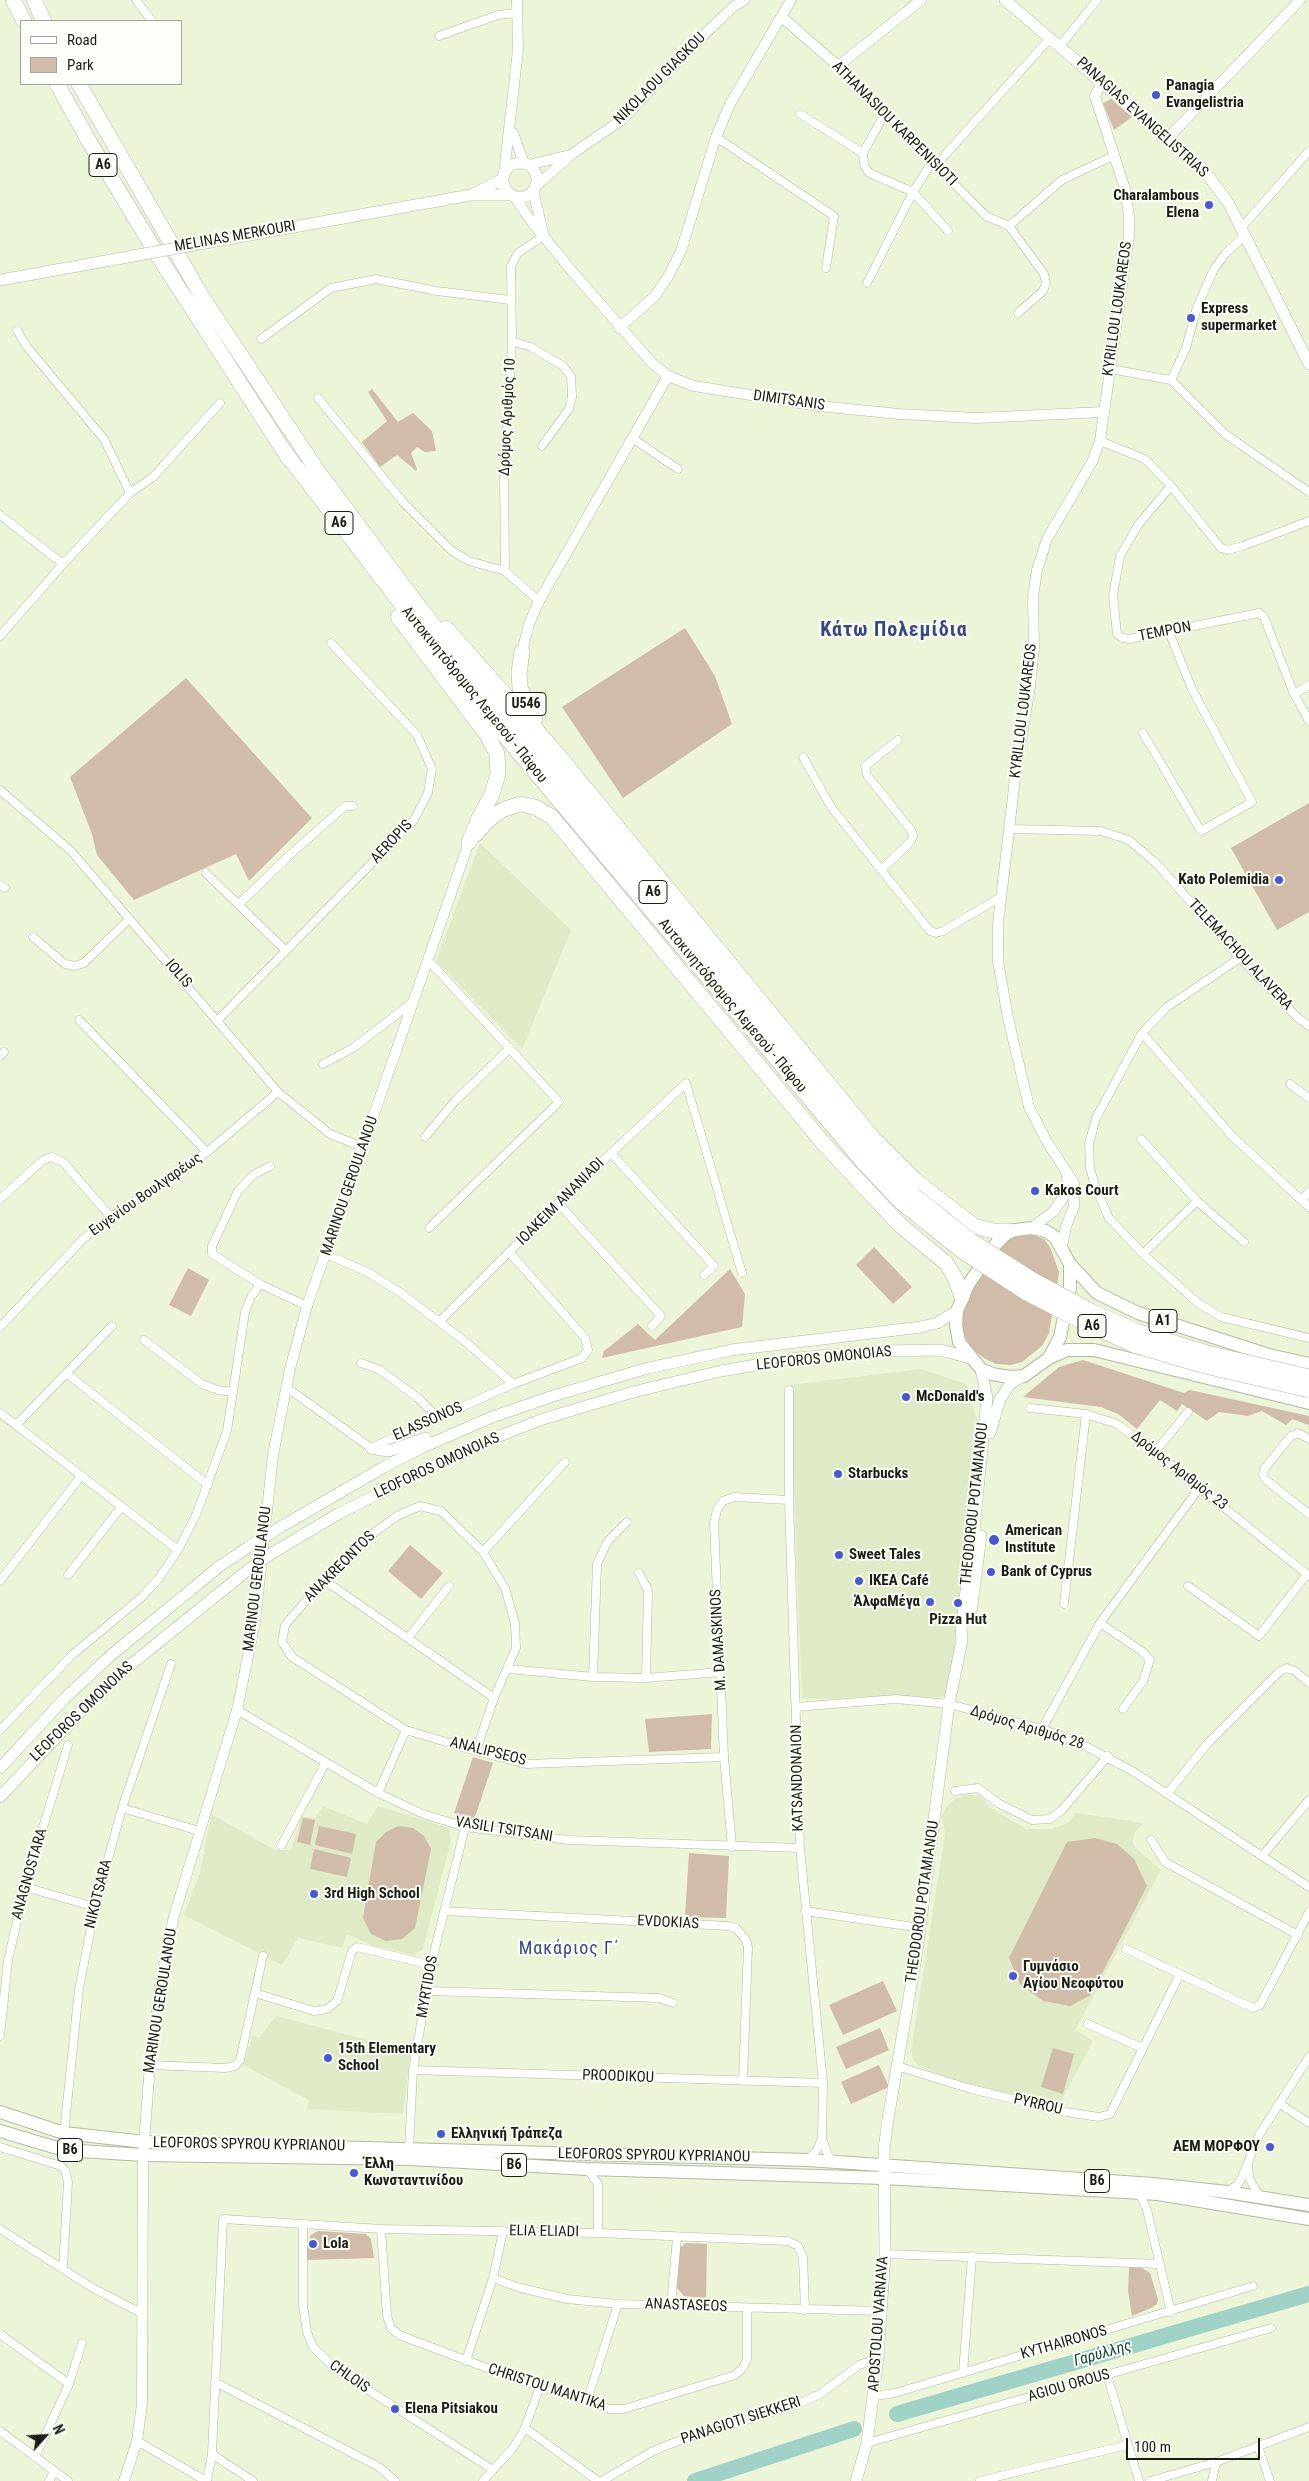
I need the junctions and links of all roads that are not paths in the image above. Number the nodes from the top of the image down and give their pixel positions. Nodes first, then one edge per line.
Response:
1 (13, 0) edge
2 (34, 0) edge
3 (136, 0) edge
4 (516, 0) edge
5 (744, 0) edge
6 (921, 0) edge
7 (1005, 0) edge
8 (1097, 0) edge
9 (1300, 0) edge
10 (790, 1) edge
11 (517, 13) junction
12 (783, 18) junction
13 (23, 20) edge
14 (44, 20) edge
15 (151, 20) edge
16 (439, 36) dead end
17 (1051, 37) junction
18 (1061, 45) junction
19 (838, 66) junction
20 (1101, 83) junction
21 (58, 85) edge
22 (80, 85) edge
23 (800, 114) dead end
24 (884, 115) junction
25 (511, 125) junction
26 (716, 137) junction
27 (1167, 139) junction
28 (1309, 151) edge
29 (863, 153) junction
30 (572, 154) junction
31 (1115, 155) junction
32 (934, 163) junction
33 (526, 164) junction
34 (504, 176) junction
35 (534, 188) junction
36 (913, 192) junction
37 (471, 195) junction
38 (514, 196) junction
39 (1009, 226) junction
40 (948, 230) dead end
41 (1244, 231) junction
42 (544, 234) junction
43 (826, 268) dead end
44 (0, 280) edge
45 (867, 283) dead end
46 (510, 300) junction
47 (1018, 313) dead end
48 (619, 328) junction
49 (17, 330) dead end
50 (261, 339) dead end
51 (512, 341) junction
52 (222, 342) junction
53 (1309, 364) edge
54 (1110, 369) junction
55 (668, 376) junction
56 (1172, 380) junction
57 (318, 398) dead end
58 (220, 404) dead end
59 (1103, 412) junction
60 (632, 438) junction
61 (1100, 441) junction
62 (542, 446) dead end
63 (284, 451) junction
64 (678, 470) dead end
65 (1171, 486) junction
66 (1309, 492) edge
67 (130, 493) junction
68 (0, 515) edge
69 (1309, 521) edge
70 (63, 564) junction
71 (505, 571) junction
72 (402, 584) junction
73 (539, 601) junction
74 (1169, 632) junction
75 (0, 636) edge
76 (331, 643) dead end
77 (522, 652) joint
78 (1309, 685) edge
79 (1294, 694) junction
80 (478, 704) junction
81 (1309, 721) edge
82 (1143, 733) dead end
83 (898, 740) dead end
84 (554, 750) junction
85 (803, 757) dead end
86 (0, 790) edge
87 (354, 806) dead end
88 (1010, 829) junction
89 (469, 842) junction
90 (585, 855) junction
91 (881, 870) junction
92 (206, 873) dead end
93 (1002, 896) junction
94 (239, 904) junction
95 (129, 919) junction
96 (33, 937) dead end
97 (286, 952) junction
98 (1240, 958) junction
99 (428, 960) junction
100 (414, 1001) junction
101 (79, 1020) dead end
102 (218, 1020) junction
103 (1309, 1026) edge
104 (1142, 1033) junction
105 (510, 1048) junction
106 (323, 1064) dead end
107 (1290, 1084) dead end
108 (278, 1092) junction
109 (1309, 1098) edge
110 (425, 1137) dead end
111 (1141, 1139) dead end
112 (363, 1147) junction
113 (207, 1152) junction
114 (611, 1153) junction
115 (270, 1166) dead end
116 (1065, 1169) junction
117 (1309, 1192) edge
118 (0, 1199) edge
119 (907, 1199) junction
120 (1302, 1200) junction
121 (1197, 1201) junction
122 (558, 1203) junction
123 (1309, 1207) edge
124 (111, 1217) junction
125 (429, 1228) dead end
126 (1031, 1228) junction
127 (1009, 1231) junction
128 (1244, 1242) dead end
129 (1062, 1246) junction
130 (510, 1253) junction
131 (326, 1254) junction
132 (1143, 1254) junction
133 (1070, 1264) junction
134 (742, 1273) dead end
135 (704, 1275) dead end
136 (260, 1284) junction
137 (959, 1304) junction
138 (307, 1306) junction
139 (438, 1322) junction
140 (112, 1326) dead end
141 (652, 1326) dead end
142 (0, 1327) edge
143 (1309, 1338) edge
144 (144, 1340) dead end
145 (970, 1358) junction
146 (1049, 1358) junction
147 (360, 1362) dead end
148 (1309, 1364) edge
149 (981, 1370) junction
150 (66, 1372) junction
151 (1024, 1376) junction
152 (1309, 1377) edge
153 (513, 1384) junction
154 (286, 1387) junction
155 (789, 1390) dead end
156 (1309, 1390) edge
157 (233, 1392) junction
158 (1309, 1403) edge
159 (1030, 1408) dead end
160 (1188, 1412) dead end
161 (0, 1413) edge
162 (1086, 1414) junction
163 (438, 1418) junction
164 (16, 1425) junction
165 (461, 1430) junction
166 (1309, 1439) edge
167 (371, 1448) junction
168 (1155, 1452) junction
169 (565, 1462) dead end
170 (81, 1476) junction
171 (208, 1485) junction
172 (1200, 1487) junction
173 (789, 1500) junction
174 (121, 1507) junction
175 (1309, 1514) edge
176 (627, 1522) dead end
177 (178, 1550) junction
178 (483, 1552) junction
179 (639, 1573) dead end
180 (1308, 1575) edge
181 (68, 1576) dead end
182 (0, 1580) edge
183 (324, 1580) junction
184 (449, 1586) dead end
185 (1188, 1586) dead end
186 (1064, 1604) dead end
187 (1100, 1622) junction
188 (408, 1638) junction
189 (962, 1640) junction
190 (282, 1642) joint
191 (171, 1664) dead end
192 (508, 1669) junction
193 (721, 1672) junction
194 (592, 1677) junction
195 (646, 1678) junction
196 (1309, 1683) edge
197 (494, 1698) junction
198 (949, 1704) junction
199 (796, 1707) junction
200 (1123, 1709) dead end
201 (237, 1710) junction
202 (1042, 1729) junction
203 (0, 1730) edge
204 (406, 1730) junction
205 (68, 1745) dead end
206 (476, 1751) junction
207 (1108, 1756) junction
208 (724, 1757) junction
209 (326, 1762) junction
210 (0, 1768) edge
211 (955, 1790) dead end
212 (378, 1793) junction
213 (1167, 1794) junction
214 (0, 1796) edge
215 (1309, 1800) edge
216 (122, 1808) junction
217 (465, 1827) junction
218 (199, 1831) junction
219 (1151, 1840) dead end
220 (281, 1846) dead end
221 (732, 1847) junction
222 (800, 1848) junction
223 (1263, 1855) junction
224 (25, 1887) junction
225 (1309, 1887) edge
226 (95, 1907) junction
227 (805, 1910) junction
228 (444, 1911) junction
229 (1309, 1912) edge
230 (921, 1928) junction
231 (1298, 1935) junction
232 (1126, 1948) dead end
233 (263, 1956) dead end
234 (431, 1965) junction
235 (1180, 1974) junction
236 (428, 1992) junction
237 (255, 1993) junction
238 (673, 2003) dead end
239 (1088, 2024) dead end
240 (0, 2036) edge
241 (1142, 2048) junction
242 (1309, 2057) edge
243 (150, 2065) junction
244 (897, 2066) junction
245 (414, 2070) junction
246 (744, 2081) junction
247 (823, 2083) junction
248 (1280, 2104) junction
249 (0, 2112) edge
250 (1309, 2124) edge
251 (0, 2131) edge
252 (64, 2133) junction
253 (822, 2140) junction
254 (145, 2142) junction
255 (0, 2147) edge
256 (409, 2149) junction
257 (143, 2156) junction
258 (1248, 2159) junction
259 (808, 2160) junction
260 (835, 2162) junction
261 (587, 2169) junction
262 (611, 2169) junction
263 (884, 2172) junction
264 (598, 2184) junction
265 (1227, 2192) junction
266 (1138, 2193) junction
267 (1158, 2194) junction
268 (1260, 2197) junction
269 (1309, 2205) edge
270 (1147, 2210) junction
271 (1309, 2220) edge
272 (303, 2224) junction
273 (381, 2229) junction
274 (0, 2230) edge
275 (503, 2231) junction
276 (598, 2233) junction
277 (677, 2238) junction
278 (885, 2254) junction
279 (972, 2256) junction
280 (1159, 2264) junction
281 (62, 2269) junction
282 (493, 2278) junction
283 (1253, 2286) dead end
284 (618, 2304) junction
285 (671, 2304) junction
286 (747, 2308) junction
287 (806, 2310) junction
288 (882, 2311) junction
289 (1171, 2312) junction
290 (143, 2314) junction
291 (1271, 2328) dead end
292 (0, 2334) edge
293 (82, 2343) dead end
294 (878, 2358) junction
295 (466, 2361) junction
296 (963, 2373) junction
297 (1107, 2375) junction
298 (215, 2382) junction
299 (69, 2384) junction
300 (540, 2386) junction
301 (874, 2396) junction
302 (587, 2402) junction
303 (1309, 2426) edge
304 (525, 2428) junction
305 (0, 2431) edge
306 (137, 2441) junction
307 (868, 2443) junction
308 (1127, 2445) junction
309 (1258, 2446) junction
310 (212, 2454) junction
311 (35, 2457) junction
312 (1216, 2462) junction
313 (493, 2470) junction
314 (54, 2472) junction
315 (50, 2481) edge
316 (68, 2481) edge
317 (124, 2481) edge
318 (207, 2481) edge
319 (253, 2481) edge
320 (395, 2481) edge
321 (483, 2481) edge
322 (600, 2481) edge
323 (856, 2481) edge
324 (980, 2481) edge
325 (1139, 2481) edge
326 (1150, 2481) edge
327 (1212, 2481) edge
328 (1270, 2481) edge

1 - 13 highway
2 - 14 highway
3 - 15 street
4 - 11 street
5 - 30 street, NIKOLAOU GIAGKOU
6 - 19 street
7 - 17 main road, PANAGIAS EVANGELISTRIAS
8 - 18 street
9 - 27 street
10 - 12 street
11 - 16 street
11 - 25 street
12 - 19 street, ATHANASIOU KARPENISIOTI
12 - 26 street
17 - 18 main road, PANAGIAS EVANGELISTRIAS
17 - 32 street
18 - 20 main road, PANAGIAS EVANGELISTRIAS
19 - 24 street, ATHANASIOU KARPENISIOTI
20 - 27 main road, PANAGIAS EVANGELISTRIAS
20 - 31 street, KYRILLOU LOUKAREOS
21 - 52 highway, A6
22 - 52 highway, A6
23 - 29 street
24 - 29 street
24 - 32 street, ATHANASIOU KARPENISIOTI
25 - 33 street
25 - 34 street
26 - 43 street
26 - 48 street
27 - 41 main road, PANAGIAS EVANGELISTRIAS
28 - 41 street
29 - 36 street
30 - 33 street, NIKOLAOU GIAGKOU
30 - 35 street, NIKOLAOU GIAGKOU
31 - 39 street
31 - 54 street, KYRILLOU LOUKAREOS
32 - 36 street
32 - 39 street, ATHANASIOU KARPENISIOTI
33 - 34 main road
33 - 35 main road
34 - 37 main road, MELINAS MERKOURI
34 - 38 main road
35 - 38 main road
35 - 42 street, DIMITSANIS
36 - 40 street
36 - 45 street
37 - 38 main road, MELINAS MERKOURI
37 - 44 main road, MELINAS MERKOURI, bridge
38 - 42 street, DIMITSANIS
39 - 47 street
41 - 53 main road, PANAGIAS EVANGELISTRIAS
41 - 56 street
42 - 46 street, Δρόμος Αριθμός 10
42 - 48 street, DIMITSANIS
46 - 50 street
46 - 51 street, Δρόμος Αριθμός 10
48 - 55 street, DIMITSANIS
49 - 67 street
51 - 62 street
51 - 71 street, Δρόμος Αριθμός 10
52 - 63 highway, A6
52 - 72 highway, Αυτοκινητόδρομος Λεμεσού - Πάφου / A6
54 - 56 street
54 - 59 street, KYRILLOU LOUKAREOS
55 - 59 street, DIMITSANIS
55 - 60 street, U546
56 - 66 street
57 - 71 street
58 - 67 street
59 - 61 street, KYRILLOU LOUKAREOS
60 - 64 street
60 - 73 street, U546
61 - 65 street
61 - 88 street, KYRILLOU LOUKAREOS
63 - 80 highway, Αυτοκινητόδρομος Λεμεσού - Πάφου / A6
63 - 89 highway
65 - 69 street
65 - 74 street, TEMPON
67 - 70 street
68 - 70 street
70 - 75 street
71 - 73 street
72 - 84 highway
72 - 119 highway, Αυτοκινητόδρομος Λεμεσού - Πάφου / A6
73 - 77 street, U546
74 - 79 street, TEMPON
74 - 82 street
76 - 97 street, AEROPIS
77 - 84 highway, U546
78 - 79 street
79 - 81 street, TEMPON
80 - 90 highway
80 - 119 highway, Αυτοκινητόδρομος Λεμεσού - Πάφου / A6
83 - 91 street
84 - 127 highway
85 - 91 street
86 - 95 street, IOLIS
87 - 94 street
88 - 93 street, KYRILLOU LOUKAREOS
88 - 98 street, TELEMACHOU ALAVERA
89 - 90 highway
89 - 99 street, MARINOU GEROULANOU
90 - 137 highway
91 - 93 street
92 - 94 street
93 - 116 street, KYRILLOU LOUKAREOS
94 - 97 street
95 - 96 street
95 - 102 street, IOLIS
97 - 102 street, AEROPIS
98 - 103 street, TELEMACHOU ALAVERA
98 - 104 street
99 - 100 street, MARINOU GEROULANOU
99 - 105 street
100 - 106 street
100 - 112 street, MARINOU GEROULANOU
101 - 113 street
102 - 108 street, IOLIS
104 - 120 street
104 - 132 street
105 - 110 street
105 - 125 street
107 - 109 street
108 - 112 street, IOLIS
108 - 113 street, Ευγενίου Βουλγαρέως
111 - 121 street
112 - 131 street, MARINOU GEROULANOU
113 - 124 street, Ευγενίου Βουλγαρέως
114 - 122 street, IOAKEIM ANANIADI
114 - 134 street, IOAKEIM ANANIADI
114 - 135 street
115 - 136 street
116 - 126 street
116 - 129 street, KYRILLOU LOUKAREOS
117 - 120 street
118 - 124 street
119 - 152 highway, Αυτοκινητόδρομος Λεμεσού - Πάφου / A6, bridge
119 - 156 highway, Αυτοκινητόδρομος Λεμεσού - Πάφου / A6, bridge
120 - 123 street
121 - 128 street
121 - 132 street
122 - 130 street, IOAKEIM ANANIADI
122 - 141 street
124 - 142 street, Ευγενίου Βουλγαρέως
126 - 127 main road, A1
126 - 129 main road, A1
127 - 137 main road
129 - 133 main road, A1
130 - 139 street, IOAKEIM ANANIADI
130 - 153 street, ELASSONOS
131 - 138 street, MARINOU GEROULANOU
131 - 139 street
132 - 143 street
133 - 146 main road, A1
133 - 148 main road, A1
136 - 138 street
136 - 157 street
137 - 145 main road
137 - 165 main road, LEOFOROS OMONOIAS
138 - 154 street, MARINOU GEROULANOU
139 - 153 street
140 - 150 street
144 - 157 street
145 - 149 main road
145 - 214 main road, LEOFOROS OMONOIAS, bridge
146 - 151 main road, A1
146 - 158 main road, A1
147 - 163 street
149 - 151 main road
149 - 189 main road, THEODOROU POTAMIANOU
150 - 164 street
150 - 171 street
151 - 189 main road, THEODOROU POTAMIANOU
153 - 163 street, ELASSONOS
154 - 167 street
154 - 201 street, MARINOU GEROULANOU
155 - 173 street, KATSANDONAION
157 - 171 street
159 - 162 street, Δρόμος Αριθμός 23
160 - 168 street
161 - 164 street
162 - 168 street, Δρόμος Αριθμός 23
162 - 186 street
163 - 167 street, ELASSONOS
164 - 170 street
165 - 167 main road
165 - 210 main road, LEOFOROS OMONOIAS, bridge
166 - 175 street
168 - 172 street, Δρόμος Αριθμός 23
169 - 178 street
170 - 174 street
170 - 182 street
171 - 177 street
172 - 180 street, Δρόμος Αριθμός 23
172 - 187 street
173 - 193 street, M. DAMASKINOS
173 - 199 street, KATSANDONAION
174 - 177 street
174 - 181 street
176 - 194 street
177 - 203 street
178 - 183 street, ANAKREONTOS
178 - 192 street, ANAKREONTOS
179 - 195 street
180 - 185 street
183 - 188 street
183 - 190 street, ANAKREONTOS
184 - 188 street
187 - 200 street
187 - 202 street
188 - 197 street
189 - 198 main road, THEODOROU POTAMIANOU
190 - 204 street, ANALIPSEOS
191 - 216 street, NIKOTSARA
192 - 194 street
192 - 197 street, ANAKREONTOS
193 - 195 street
193 - 208 street, M. DAMASKINOS
194 - 195 street
196 - 213 street
197 - 206 street, ANAKREONTOS
198 - 199 street, Δρόμος Αριθμός 28
198 - 202 street, Δρόμος Αριθμός 28
198 - 230 main road, THEODOROU POTAMIANOU
199 - 222 street, KATSANDONAION
201 - 209 street, VASILI TSITSANI
201 - 218 street, MARINOU GEROULANOU
202 - 207 street, Δρόμος Αριθμός 28
204 - 206 street, ANALIPSEOS
204 - 212 street
205 - 224 street, ANAGNOSTARA
206 - 208 street, ANALIPSEOS
207 - 211 street
207 - 213 street, Δρόμος Αριθμός 28
208 - 221 street, M. DAMASKINOS
209 - 212 street, VASILI TSITSANI
209 - 220 street
212 - 217 street, VASILI TSITSANI
213 - 223 street, Δρόμος Αριθμός 28
215 - 223 street
216 - 218 street
216 - 226 street, NIKOTSARA
217 - 221 street, VASILI TSITSANI
217 - 228 street, MYRTIDOS
218 - 243 street, MARINOU GEROULANOU
219 - 231 street
221 - 222 street, VASILI TSITSANI
222 - 227 street, KATSANDONAION
223 - 225 street, Δρόμος Αριθμός 28
224 - 226 street
224 - 240 street, ANAGNOSTARA
226 - 252 street, NIKOTSARA
227 - 230 street
227 - 247 street, KATSANDONAION
228 - 234 street, MYRTIDOS
228 - 246 street, EVDOKIAS
229 - 231 street
230 - 244 main road, THEODOROU POTAMIANOU
231 - 235 street
232 - 235 street
233 - 237 street
234 - 236 street, MYRTIDOS
234 - 237 street
235 - 241 street, PYRROU
236 - 238 street
236 - 245 street, MYRTIDOS
237 - 243 street
239 - 241 street
241 - 244 street, PYRROU
242 - 248 street
243 - 254 street, MARINOU GEROULANOU
244 - 263 main road, THEODOROU POTAMIANOU
245 - 246 street, PROODIKOU
245 - 256 street, MYRTIDOS
246 - 247 street, PROODIKOU
247 - 253 street, KATSANDONAION
248 - 250 street
248 - 258 street
249 - 252 main road, LEOFOROS SPYROU KYPRIANOU / B6
251 - 257 main road, LEOFOROS SPYROU KYPRIANOU / B6
252 - 254 main road, LEOFOROS SPYROU KYPRIANOU / B6
253 - 259 street
253 - 260 street
254 - 256 main road, LEOFOROS SPYROU KYPRIANOU / B6
254 - 257 street, MARINOU GEROULANOU
255 - 281 street
256 - 259 main road, LEOFOROS SPYROU KYPRIANOU / B6
257 - 261 main road, LEOFOROS SPYROU KYPRIANOU / B6
257 - 290 street, MARINOU GEROULANOU
258 - 265 street
258 - 268 street
259 - 260 main road, LEOFOROS SPYROU KYPRIANOU / B6
260 - 263 main road, LEOFOROS SPYROU KYPRIANOU / B6
261 - 262 main road, LEOFOROS SPYROU KYPRIANOU / B6
261 - 264 street
262 - 263 main road, LEOFOROS SPYROU KYPRIANOU / B6
262 - 264 street
263 - 265 main road, LEOFOROS SPYROU KYPRIANOU / B6
263 - 266 main road, LEOFOROS SPYROU KYPRIANOU / B6
263 - 278 main road, APOSTOLOU VARNAVA
264 - 276 street
265 - 268 main road, LEOFOROS SPYROU KYPRIANOU / B6
266 - 267 main road, LEOFOROS SPYROU KYPRIANOU / B6
266 - 270 street
267 - 270 street
267 - 271 main road, LEOFOROS SPYROU KYPRIANOU / B6
268 - 269 main road, LEOFOROS SPYROU KYPRIANOU / B6
270 - 280 street
272 - 273 street, ELIA ELIADI
272 - 298 street, ELIA ELIADI
272 - 313 street, CHLOIS
273 - 275 street, ELIA ELIADI
273 - 295 street, CHRISTOU MANTIKA
274 - 281 street
275 - 276 street, ELIA ELIADI
275 - 282 street
276 - 277 street, ELIA ELIADI
277 - 285 street
277 - 287 street, ELIA ELIADI
278 - 279 street
278 - 288 main road, APOSTOLOU VARNAVA
279 - 280 street
279 - 296 street
280 - 289 street
281 - 290 street
282 - 284 street, ANASTASEOS
282 - 295 street
283 - 289 street, KYTHAIRONOS
284 - 285 street, ANASTASEOS
284 - 302 street
285 - 286 street, ANASTASEOS
286 - 287 street, ANASTASEOS
286 - 302 street, CHRISTOU MANTIKA
287 - 288 street, ANASTASEOS
288 - 294 main road, APOSTOLOU VARNAVA
289 - 296 street, KYTHAIRONOS
290 - 306 street, MARINOU GEROULANOU
291 - 297 street, AGIOU OROUS
292 - 299 street
293 - 299 street
294 - 301 main road, APOSTOLOU VARNAVA
294 - 322 street, PANAGIOTI SIEKKERI
295 - 300 street, CHRISTOU MANTIKA
296 - 301 street, KYTHAIRONOS
297 - 307 street, AGIOU OROUS
297 - 308 street
298 - 310 street
298 - 320 street
299 - 311 street
300 - 302 street, CHRISTOU MANTIKA
300 - 304 street
301 - 307 main road, APOSTOLOU VARNAVA
303 - 309 street
304 - 313 street
304 - 322 street
305 - 311 street
306 - 317 street, MARINOU GEROULANOU
306 - 318 street
307 - 323 main road, APOSTOLOU VARNAVA
308 - 324 street
308 - 325 street
309 - 312 street
309 - 328 street
310 - 318 street
310 - 319 street
311 - 314 street
312 - 326 street
312 - 327 street
313 - 321 street
314 - 315 street
314 - 316 street

